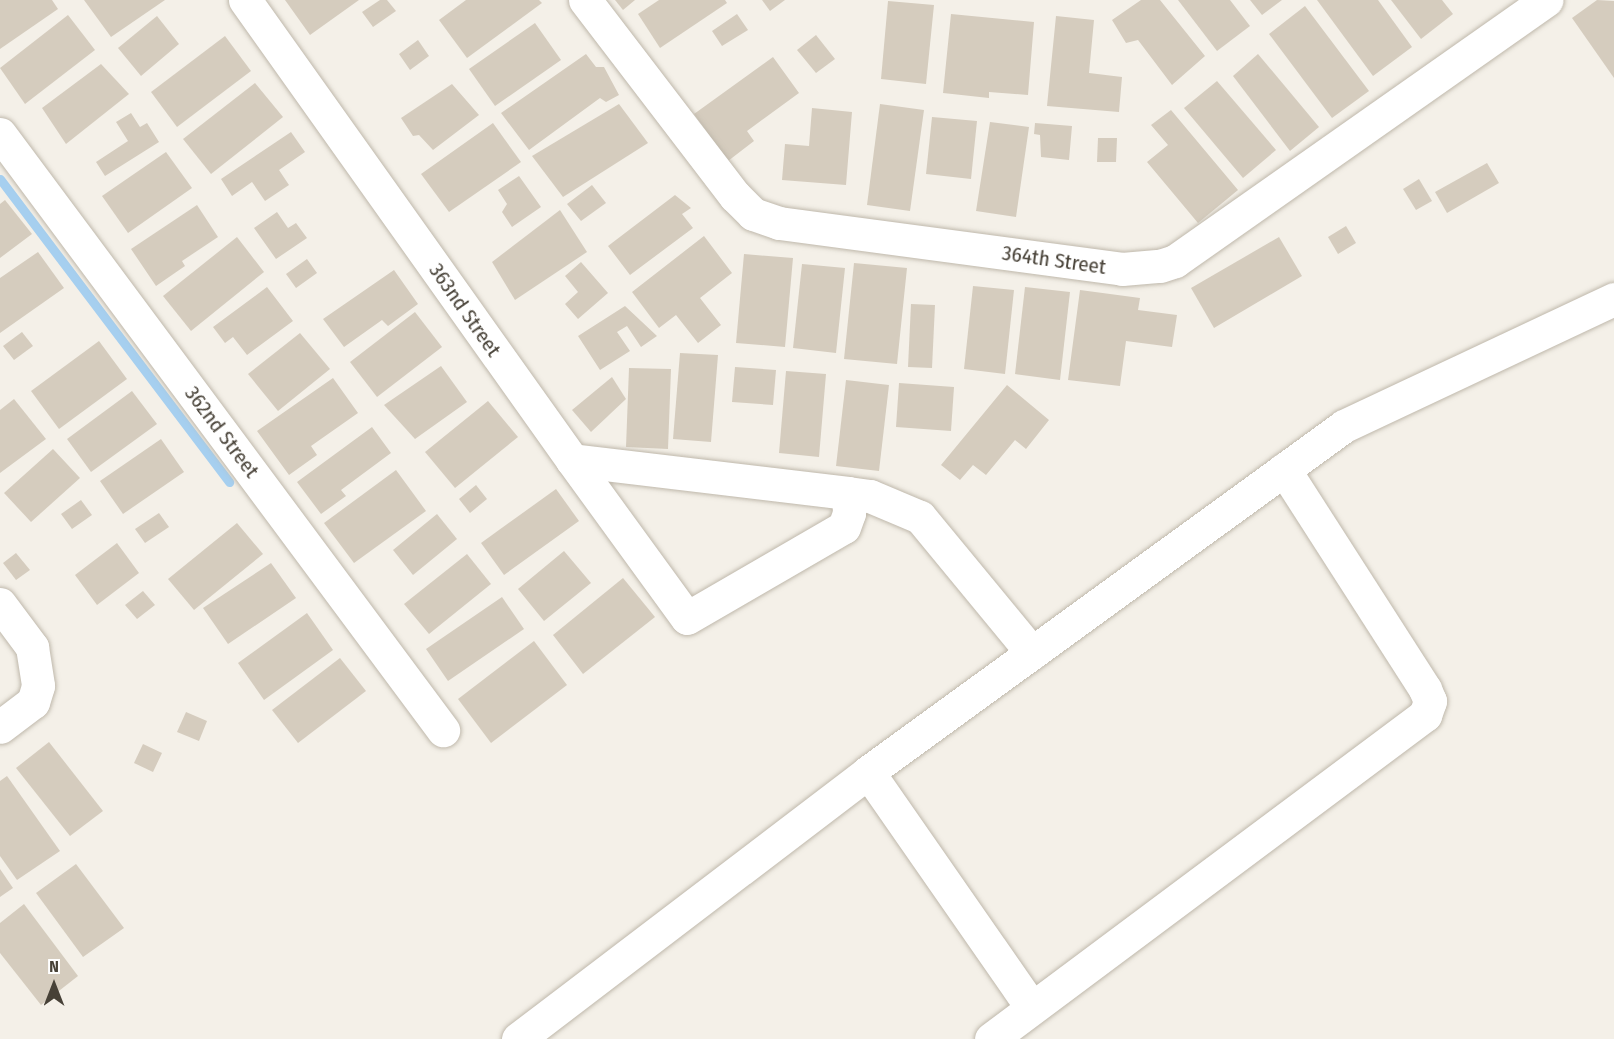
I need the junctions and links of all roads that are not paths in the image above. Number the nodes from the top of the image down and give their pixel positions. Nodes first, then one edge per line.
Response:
1 (245, 0) edge
2 (585, 0) edge
3 (1547, 0) edge
4 (0, 134) edge
5 (1614, 299) edge
6 (572, 460) junction
7 (1284, 469) junction
8 (848, 493) junction
9 (0, 604) edge
10 (1032, 653) junction
11 (0, 727) edge
12 (443, 730) dead end
13 (868, 772) junction
14 (1032, 1008) junction
15 (518, 1039) edge
16 (991, 1039) edge

1 - 6 street, 363nd Street
2 - 3 street, 364th Street
4 - 12 street, 362nd Street
5 - 7 street
6 - 8 street
6 - 8 street, 363nd Street
7 - 10 street
7 - 14 street
8 - 10 street
9 - 11 street
10 - 13 street
13 - 14 street
13 - 15 street
14 - 16 street

